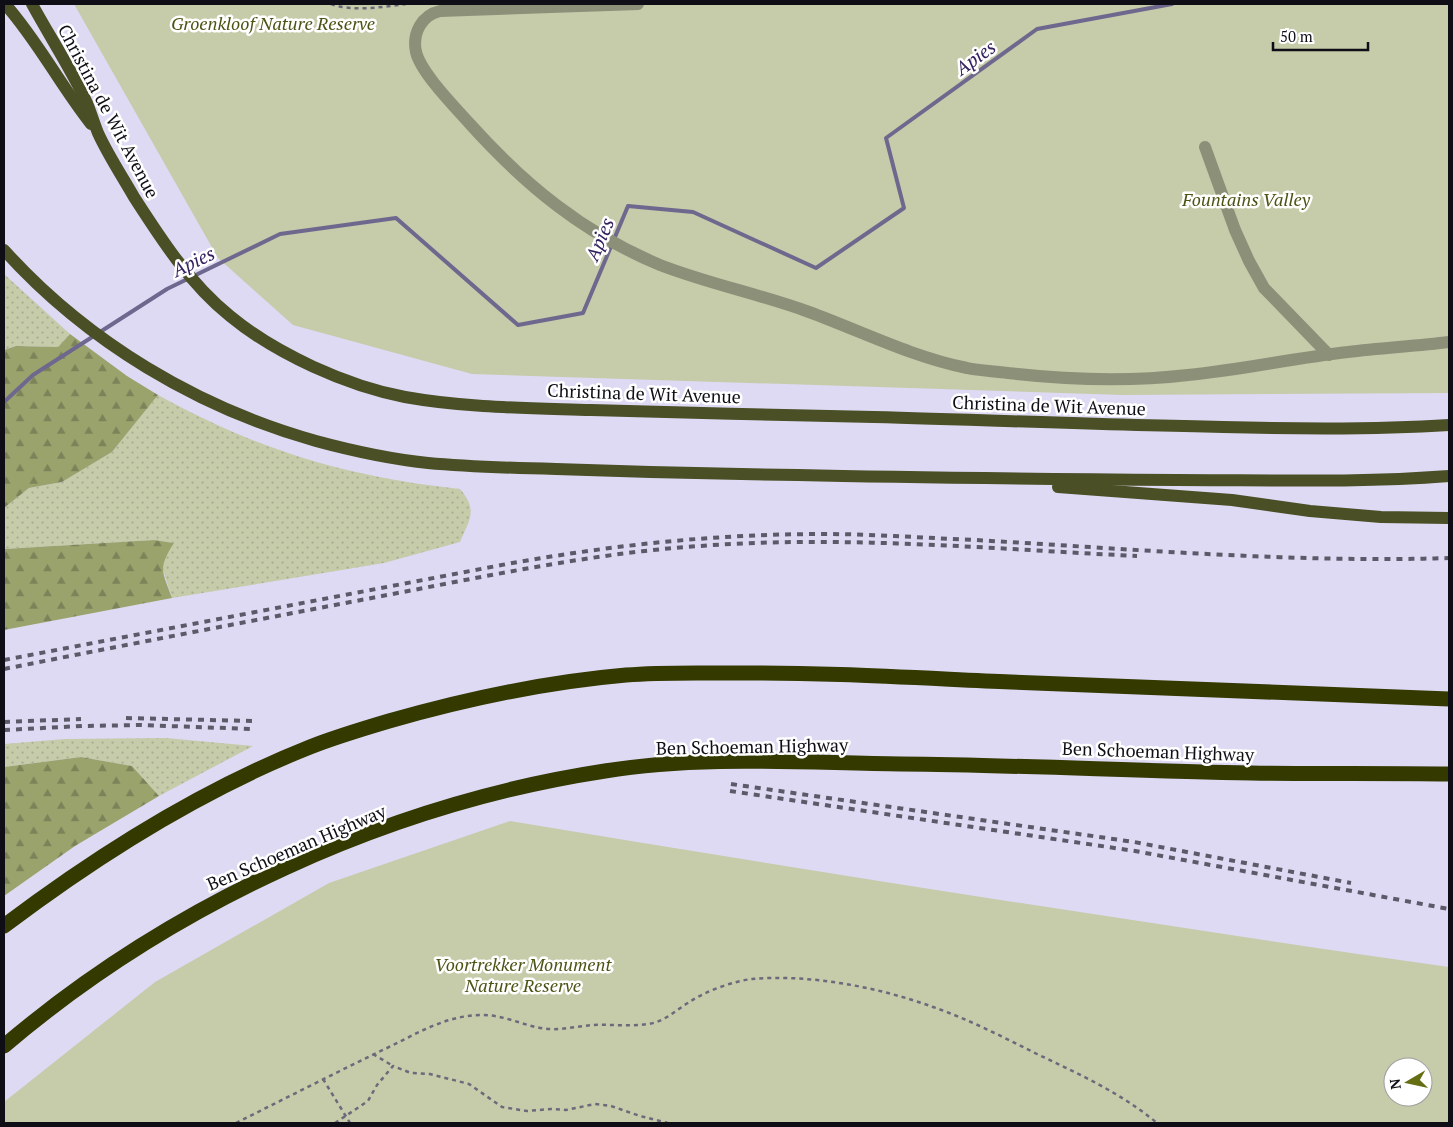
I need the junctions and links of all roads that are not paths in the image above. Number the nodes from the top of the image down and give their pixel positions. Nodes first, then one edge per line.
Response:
1 (6, 4) edge
2 (32, 4) edge
3 (638, 4) edge
4 (98, 133) junction
5 (1205, 147) dead end
6 (6, 253) edge
7 (1449, 342) edge
8 (1329, 354) junction
9 (1449, 425) edge
10 (1449, 476) edge
11 (940, 478) junction
12 (1449, 518) edge
13 (1449, 699) edge
14 (1449, 774) edge
15 (4, 926) edge
16 (4, 1046) edge

1 - 4 main road
2 - 4 main road, Christina de Wit Avenue
3 - 8 lane
4 - 9 main road, Christina de Wit Avenue
5 - 8 lane
6 - 11 main road
7 - 8 lane
10 - 11 main road
11 - 12 main road
13 - 15 highway
14 - 16 highway, Ben Schoeman Highway

